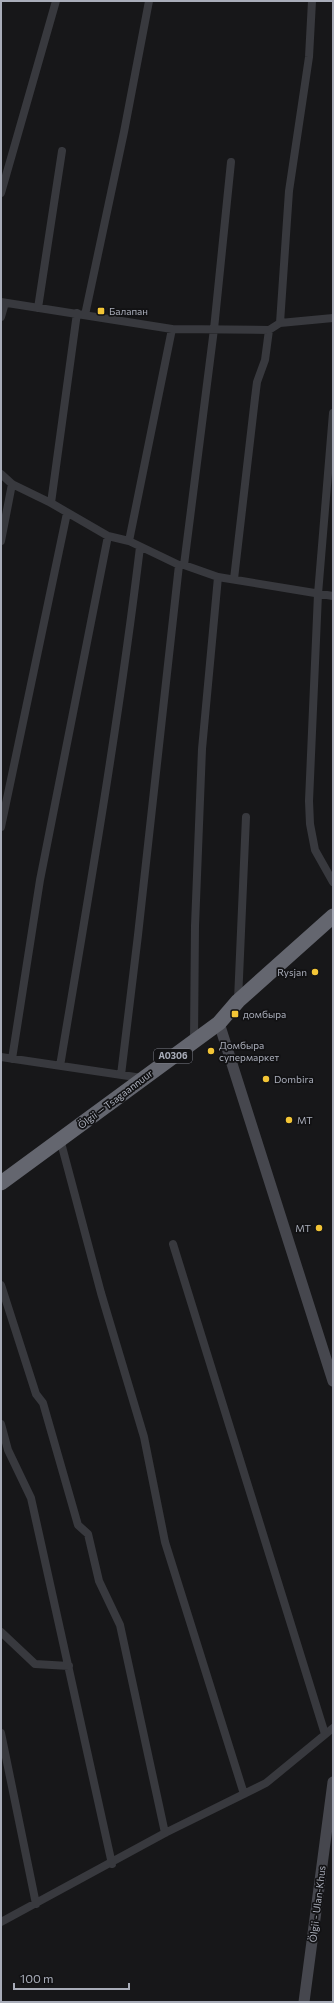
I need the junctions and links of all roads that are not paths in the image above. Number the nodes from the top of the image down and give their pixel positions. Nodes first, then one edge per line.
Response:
1 (56, 1) edge
2 (149, 1) edge
3 (312, 1) edge
4 (62, 151) dead end
5 (231, 162) dead end
6 (1, 193) edge
7 (3, 302) edge
8 (38, 308) junction
9 (81, 314) junction
10 (1, 317) edge
11 (333, 318) edge
12 (280, 323) junction
13 (172, 329) junction
14 (214, 330) junction
15 (269, 330) junction
16 (333, 413) edge
17 (1, 474) edge
18 (12, 484) junction
19 (51, 504) junction
20 (67, 513) junction
21 (108, 536) junction
22 (1, 541) edge
23 (129, 541) junction
24 (140, 547) junction
25 (181, 565) junction
26 (218, 577) junction
27 (234, 579) junction
28 (318, 594) junction
29 (333, 596) edge
30 (246, 817) dead end
31 (1, 826) edge
32 (333, 882) edge
33 (333, 916) edge
34 (238, 1001) junction
35 (219, 1023) junction
36 (194, 1040) junction
37 (1, 1057) edge
38 (12, 1059) junction
39 (60, 1066) junction
40 (121, 1075) junction
41 (142, 1078) junction
42 (60, 1139) junction
43 (1, 1183) edge
44 (173, 1244) dead end
45 (1, 1285) edge
46 (333, 1381) edge
47 (1, 1424) edge
48 (1, 1632) edge
49 (69, 1666) junction
50 (333, 1728) edge
51 (1, 1734) edge
52 (325, 1734) junction
53 (333, 1782) edge
54 (244, 1794) junction
55 (165, 1833) junction
56 (112, 1864) junction
57 (36, 1904) junction
58 (1, 1922) edge
59 (304, 2002) edge

1 - 6 street
2 - 9 street
3 - 12 street
4 - 8 street
5 - 14 street
7 - 8 street
7 - 10 street
8 - 9 street
9 - 13 street
9 - 19 street
11 - 12 street
12 - 15 street
13 - 14 street
13 - 23 street
14 - 15 street
14 - 25 street
15 - 27 street
16 - 28 street
17 - 18 street
18 - 19 street
18 - 22 street
19 - 20 street
20 - 21 street
20 - 31 street
21 - 23 street
21 - 38 street
23 - 24 street
24 - 25 street
24 - 39 street
25 - 26 street
25 - 40 street
26 - 27 street
26 - 36 street
27 - 28 street
28 - 29 street
28 - 32 street
30 - 34 street
33 - 34 highway, Ölgii — Tsagaannuur / A0306
34 - 35 highway, Ölgii — Tsagaannuur / A0306
35 - 36 highway, Ölgii — Tsagaannuur / A0306
35 - 46 street
36 - 41 highway, Ölgii — Tsagaannuur / A0306
37 - 38 street
38 - 39 street
39 - 40 street
40 - 41 street
41 - 42 highway, Ölgii — Tsagaannuur / A0306
42 - 43 highway, Ölgii — Tsagaannuur / A0306
42 - 54 street
44 - 52 street
45 - 55 street
47 - 49 street
48 - 49 street
49 - 56 street
50 - 52 street
51 - 57 street
52 - 54 street
53 - 59 street, Ölgii - Ulan-Khus
54 - 55 street
55 - 56 street
56 - 57 street
57 - 58 street

